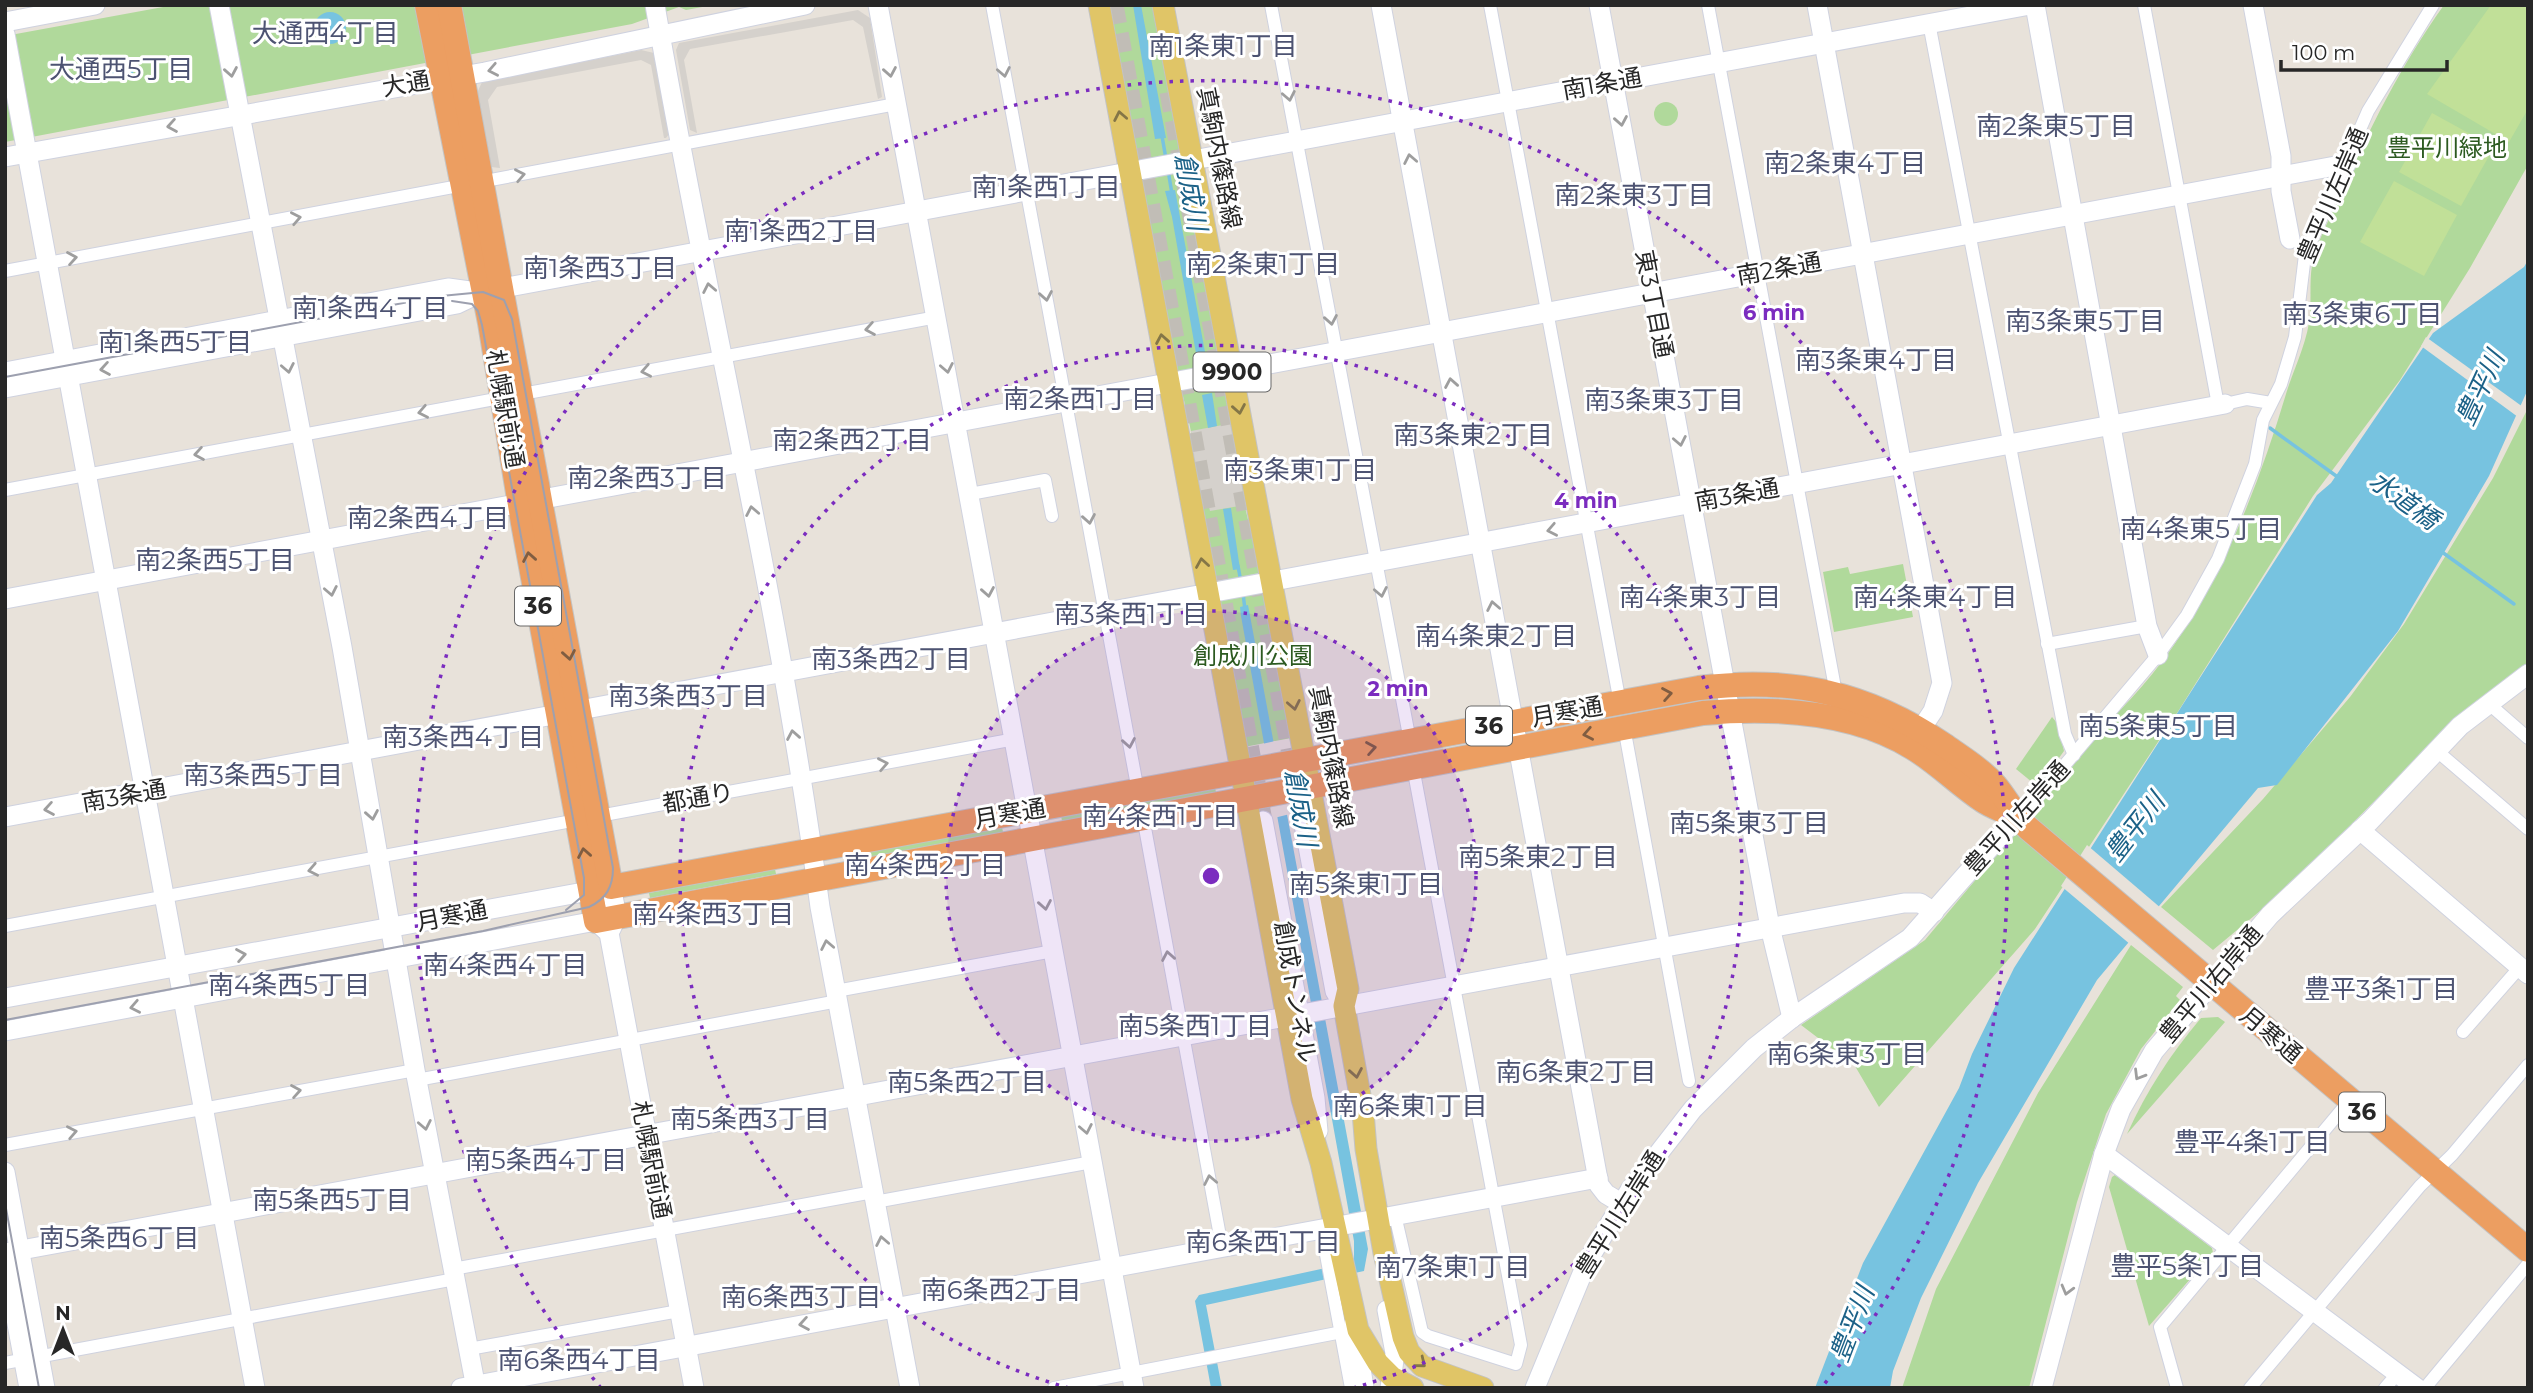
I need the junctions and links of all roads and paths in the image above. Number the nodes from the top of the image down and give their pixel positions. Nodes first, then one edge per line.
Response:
1 (95, 5) edge
2 (219, 5) edge
3 (428, 5) edge
4 (449, 5) edge
5 (655, 5) edge
6 (805, 5) edge
7 (878, 5) edge
8 (992, 5) edge
9 (1099, 5) edge
10 (1163, 5) edge
11 (1272, 5) edge
12 (1381, 5) edge
13 (1490, 5) edge
14 (1599, 5) edge
15 (1708, 5) edge
16 (1817, 5) edge
17 (2032, 5) edge
18 (2144, 5) edge
19 (2253, 5) edge
20 (2433, 5) edge
21 (5, 22) edge
22 (1929, 23) junction
23 (5, 34) edge
24 (660, 35) junction
25 (1824, 43) junction
26 (1719, 62) junction
27 (451, 77) junction
28 (1614, 82) junction
29 (1508, 101) junction
30 (895, 104) junction
31 (239, 114) junction
32 (1402, 121) junction
33 (1298, 140) junction
34 (680, 144) junction
35 (27, 153) junction
36 (5, 157) edge
37 (1174, 163) junction
38 (2346, 164) junction
39 (1131, 171) junction
40 (2281, 176) junction
41 (471, 184) junction
42 (1027, 192) junction
43 (2178, 195) junction
44 (916, 211) junction
45 (2073, 215) junction
46 (259, 225) junction
47 (1968, 234) junction
48 (2290, 239) dead end
49 (701, 251) junction
50 (1863, 254) junction
51 (47, 263) junction
52 (5, 271) edge
53 (1758, 273) junction
54 (492, 290) junction
55 (1652, 293) junction
56 (1548, 312) junction
57 (937, 317) junction
58 (280, 329) junction
59 (1442, 332) junction
60 (1336, 351) junction
61 (723, 356) junction
62 (67, 368) junction
63 (5, 372) edge
64 (1213, 374) junction
65 (1170, 382) junction
66 (5, 388) edge
67 (512, 396) junction
68 (1066, 402) junction
69 (2271, 403) junction
70 (2222, 405) junction
71 (957, 422) junction
72 (2113, 425) junction
73 (302, 435) junction
74 (2008, 445) junction
75 (742, 459) junction
76 (1902, 465) junction
77 (86, 475) junction
78 (1797, 484) junction
79 (5, 490) edge
80 (970, 494) junction
81 (531, 501) junction
82 (1692, 503) junction
83 (1052, 516) dead end
84 (1587, 523) junction
85 (321, 540) junction
86 (1481, 543) junction
87 (1376, 563) junction
88 (106, 580) junction
89 (1271, 582) junction
90 (1207, 594) junction
91 (5, 599) edge
92 (1105, 613) junction
93 (2147, 626) junction
94 (996, 633) junction
95 (2047, 644) junction
96 (2158, 655) junction
97 (782, 674) junction
98 (2528, 674) edge
99 (1724, 685) junction
100 (1836, 693) junction
101 (1620, 702) junction
102 (2488, 703) junction
103 (1729, 710) junction
104 (569, 712) junction
105 (1514, 722) junction
106 (1624, 727) junction
107 (1921, 729) junction
108 (2528, 738) edge
109 (1015, 739) junction
110 (1410, 741) junction
111 (1519, 747) junction
112 (361, 751) junction
113 (2437, 751) junction
114 (2074, 754) junction
115 (1304, 760) junction
116 (1413, 767) junction
117 (1240, 772) junction
118 (801, 780) junction
119 (1310, 786) junction
120 (1138, 791) junction
121 (145, 792) junction
122 (1245, 798) junction
123 (1028, 811) junction
124 (1301, 814) tunnel mouth
125 (5, 817) edge
126 (1143, 817) junction
127 (588, 818) junction
128 (1264, 821) tunnel mouth
129 (2022, 822) junction
130 (2528, 829) edge
131 (2360, 830) junction
132 (1033, 838) junction
133 (813, 850) junction
134 (380, 857) junction
135 (816, 878) junction
136 (601, 889) junction
137 (165, 898) junction
138 (1934, 912) junction
139 (607, 923) junction
140 (5, 926) edge
141 (391, 927) junction
142 (1770, 927) junction
143 (1664, 947) junction
144 (1053, 951) junction
145 (396, 958) junction
146 (1559, 966) junction
147 (177, 967) junction
148 (2524, 970) edge
149 (2205, 978) junction
150 (1454, 986) junction
151 (837, 996) junction
152 (5, 998) edge
153 (183, 998) junction
154 (1313, 1011) junction
155 (1792, 1018) junction
156 (5, 1031) edge
157 (2463, 1032) dead end
158 (1182, 1036) junction
159 (629, 1040) junction
160 (1072, 1056) junction
161 (2528, 1065) edge
162 (416, 1075) junction
163 (1689, 1081) dead end
164 (856, 1095) junction
165 (2349, 1101) junction
166 (203, 1107) junction
167 (646, 1133) junction
168 (5, 1145) edge
169 (2104, 1154) junction
170 (1092, 1162) junction
171 (2435, 1171) junction
172 (5, 1172) edge
173 (435, 1175) junction
174 (1598, 1178) junction
175 (874, 1197) junction
176 (1493, 1197) junction
177 (1621, 1203) junction
178 (223, 1214) junction
179 (1364, 1220) junction
180 (665, 1232) junction
181 (2227, 1245) junction
182 (1222, 1247) junction
183 (2528, 1250) edge
184 (1384, 1253) junction
185 (10, 1255) edge
186 (2528, 1264) edge
187 (1111, 1267) junction
188 (454, 1274) junction
189 (895, 1308) junction
190 (679, 1311) junction
191 (2315, 1311) junction
192 (243, 1319) junction
193 (1348, 1324) junction
194 (686, 1346) junction
195 (469, 1349) junction
196 (23, 1360) edge
197 (1132, 1380) edge
198 (2391, 1380) edge
199 (1391, 1382) edge
200 (471, 1387) edge
201 (29, 1388) edge
202 (45, 1388) edge
203 (255, 1388) edge
204 (694, 1388) edge
205 (911, 1388) edge
206 (1054, 1388) edge
207 (1351, 1388) edge
208 (1364, 1388) edge
209 (1413, 1388) edge
210 (1483, 1388) edge
211 (1535, 1388) edge
212 (2042, 1388) edge
213 (2178, 1388) edge
214 (2250, 1388) edge
215 (2417, 1388) edge
216 (2425, 1388) edge

1 - 21 street
2 -> 31 street
3 - 27 highway, 札幌駅前通 / 36
4 - 27 highway, 札幌駅前通 / 36
5 - 24 street
6 - 24 street, 大通
7 -> 30 street
8 -> 42 street
39 -> 9 main road, 真駒内篠路線 / 9900
10 - 37 main road, 真駒内篠路線 / 9900
11 -> 33 street
12 - 32 street
13 - 29 street
14 - 28 street, 東3丁目通
15 - 26 street
16 - 25 street
17 - 22 street, 南1条通
17 - 45 street
18 - 43 street
19 - 40 street
20 - 38 street, 豊平川左岸通
22 - 25 street, 南1条通
22 - 47 street
23 - 35 street
24 -> 27 street, 大通
24 - 34 street
25 - 26 street, 南1条通
25 - 50 street
26 - 28 street, 南1条通
26 - 53 street
27 - 31 street, 大通
27 - 41 highway, 札幌駅前通 / 36
28 - 29 street, 南1条通
28 -> 55 street, 東3丁目通
29 - 32 street, 南1条通
29 - 56 street
30 - 34 street
30 - 44 street
31 -> 35 street, 大通
31 - 46 street
32 - 33 street, 南1条通
59 -> 32 street
33 - 37 street, 南1条通
33 -> 60 street
41 -> 34 street
34 - 49 street
35 - 36 street, 大通
35 - 51 street
37 - 39 street, 南1条通
37 - 64 main road, 真駒内篠路線 / 9900
38 - 40 street, 南2条通
38 - 69 street, 豊平川左岸通
39 - 42 street, 南1条通
65 -> 39 main road, 真駒内篠路線 / 9900
40 - 43 street, 南2条通
40 - 48 street
46 -> 41 street
41 - 54 highway, 札幌駅前通 / 36
42 - 44 street, 南1条通
42 -> 68 street
43 - 45 street, 南2条通
43 - 70 street
44 - 49 street, 南1条通
44 - 57 street
45 - 47 street, 南2条通
45 - 72 street
51 -> 46 street
46 - 58 street
47 - 50 street, 南2条通
47 - 74 street
49 - 54 street, 南1条通
61 -> 49 street
50 - 53 street, 南2条通
50 - 76 street
51 - 52 street
51 - 62 street
53 - 55 street, 南2条通
53 - 78 street
54 - 58 street, 南1条通
54 - 67 highway, 札幌駅前通 / 36
55 - 56 street, 南2条通
55 -> 82 street, 東3丁目通
56 - 59 street, 南2条通
56 - 84 street
57 -> 61 street
57 -> 71 street
58 - 62 street, 南1条通
58 -> 73 street
59 - 60 street, 南2条通
86 -> 59 street
60 - 64 street, 南2条通
60 - 87 street
61 -> 67 street
61 - 75 street
62 - 63 street, 南1条通
62 - 66 street, 南1条通
62 - 77 street
64 - 65 street, 南2条通
64 -> 89 main road, 真駒内篠路線 / 9900
65 - 68 street, 南2条通
90 -> 65 main road, 真駒内篠路線 / 9900
67 -> 73 street
67 - 81 highway, 札幌駅前通 / 36
68 - 71 street, 南2条通
68 -> 92 street
69 - 70 street
69 - 96 street, 豊平川左岸通
70 - 72 street, 南3条通
71 - 75 street, 南2条通
71 - 80 street
72 - 74 street, 南3条通
72 - 93 street
73 -> 77 street
73 - 85 street
74 - 76 street, 南3条通
74 - 95 street
75 - 81 street, 南2条通
97 -> 75 street
76 - 78 street, 南3条通
76 - 107 street
77 - 79 street
77 - 88 street
78 - 82 street, 南3条通
78 - 100 street
80 - 83 street
80 -> 94 street
81 - 85 street, 南2条通
81 - 104 highway, 札幌駅前通 / 36
82 - 84 street, 南3条通
82 - 99 street, 東3丁目通
84 -> 86 street, 南3条通
84 - 101 street
85 - 88 street, 南2条通
85 -> 112 street
86 - 87 street, 南3条通
105 -> 86 street
87 - 89 street, 南3条通
87 -> 110 street
88 - 91 street, 南2条通
88 - 121 street
89 - 90 street, 南3条通
89 -> 115 main road, 真駒内篠路線 / 9900
90 - 92 street, 南3条通
90 - 117 main road, 真駒内篠路線 / 9900
92 - 94 street, 南3条通
92 -> 120 street
93 - 95 street
93 - 96 street
94 - 97 street, 南3条通
94 - 109 street
95 - 114 street
96 - 114 street, 豊平川左岸通
97 - 104 street, 南3条通
118 -> 97 street
98 - 102 street, 豊平川右岸通
99 - 100 highway, 月寒通 / 36
101 -> 99 highway, 月寒通 / 36
99 - 103 street, 東3丁目通
100 - 107 highway, 月寒通 / 36
101 - 105 highway, 月寒通 / 36
102 - 108 street
102 - 113 street, 豊平川右岸通
103 - 106 highway, 月寒通 / 36
103 - 129 highway, 月寒通 / 36
103 - 142 street, 東3丁目通
104 - 112 street, 南3条通
104 - 127 highway, 札幌駅前通 / 36
105 - 110 highway, 月寒通 / 36
105 - 111 street
106 -> 111 highway, 月寒通 / 36
106 - 143 street
107 - 129 highway, 月寒通 / 36
118 -> 109 street, 都通り
109 - 123 street
115 -> 110 highway, 月寒通 / 36
111 - 116 highway, 月寒通 / 36
111 - 146 street
112 - 121 street, 南3条通
112 -> 134 street
113 - 130 street
113 - 131 street, 豊平川右岸通
114 - 129 street, 豊平川左岸通
115 - 117 highway, 月寒通 / 36
115 - 119 main road, 真駒内篠路線 / 9900
116 - 119 highway, 月寒通 / 36
116 - 150 street
117 - 120 highway, 月寒通 / 36
117 - 122 main road, 真駒内篠路線 / 9900
118 - 127 street, 都通り
118 - 133 street
119 - 122 highway, 月寒通 / 36
119 - 154 main road, 真駒内篠路線 / 9900
120 - 123 highway, 月寒通 / 36
121 -> 125 street, 南3条通
121 - 137 street
122 - 126 highway, 月寒通 / 36
122 - 154 main road, 真駒内篠路線 / 9900
123 - 132 street
123 - 133 highway, 月寒通 / 36
124 - 154 street, 創成トンネル
126 - 132 highway, 月寒通 / 36
158 -> 126 street
127 - 134 street, 都通り
127 - 136 highway, 札幌駅前通 / 36
128 - 154 street, 創成トンネル
129 - 138 street, 豊平川左岸通
129 - 149 highway, 月寒通 / 36
131 - 148 street
131 - 149 street, 豊平川右岸通
132 - 135 highway, 月寒通 / 36
132 -> 144 street
133 - 135 street
133 - 136 highway, 月寒通 / 36
134 -> 137 street, 都通り
134 - 141 street
135 - 139 highway, 月寒通 / 36
151 -> 135 street
136 - 139 highway, 札幌駅前通 / 36
136 - 141 street, 月寒通
137 - 140 street, 都通り
137 - 147 street
138 - 142 street
138 - 155 street, 豊平川左岸通
139 - 145 street, 月寒通
139 - 159 street, 札幌駅前通
141 - 145 street
147 -> 141 street, 月寒通
142 - 143 street
142 - 155 street, 東3丁目通
143 - 146 street
143 - 163 street
144 - 151 street
144 - 160 street
145 - 153 street, 月寒通
145 - 162 street
146 - 150 street
146 - 174 street
147 - 152 street, 月寒通
147 - 153 street
148 - 157 street
149 - 165 highway, 月寒通 / 36
149 -> 169 street, 豊平川右岸通
150 - 154 street
150 - 176 street
151 - 159 street
151 - 164 street
153 -> 156 street, 月寒通
153 - 166 street
154 - 158 street
154 -> 179 main road, 真駒内篠路線 / 9900
154 - 179 main road, 真駒内篠路線 / 9900
155 - 177 street, 豊平川左岸通
158 - 160 street
182 -> 158 street
159 - 162 street
159 - 167 street, 札幌駅前通
160 - 164 street
160 -> 170 street
161 - 171 street
166 -> 162 street
162 -> 173 street
164 - 167 street
164 - 175 street
165 - 171 highway, 月寒通 / 36
165 - 181 street
168 -> 166 street
166 - 178 street
167 - 173 street
167 - 180 street, 札幌駅前通
169 - 181 street
169 -> 212 street, 豊平川右岸通
170 - 175 street
170 - 187 street
171 - 183 highway, 月寒通 / 36
171 - 191 street
172 - 185 street
173 - 178 street
173 - 188 street
174 - 176 street
174 - 177 street
175 - 180 street
189 -> 175 street
176 - 179 street
176 - 179 street
177 - 211 street, 豊平川左岸通
178 - 185 street
178 - 192 street
179 - 182 street
179 - 184 main road, 真駒内篠路線 / 9900
179 - 193 main road, 真駒内篠路線 / 9900
180 - 188 street
180 - 190 street, 札幌駅前通
181 - 191 street
181 - 213 street
182 - 187 street
184 - 199 street
184 -> 210 main road, 真駒内篠路線 / 9900
185 - 196 street
186 - 216 street
187 - 189 street
187 - 197 street
188 - 192 street
188 - 195 street
189 -> 194 street
189 - 205 street
190 - 194 street, 札幌駅前通
190 - 195 street
191 - 198 street
191 - 214 street
192 - 196 street
192 - 203 street
193 - 197 street
193 - 199 main road, 真駒内篠路線 / 9900
193 - 207 street
193 - 208 street
194 - 200 street
194 - 204 street, 札幌駅前通
195 - 200 street
196 - 201 street
196 - 202 street
197 - 206 street
198 - 215 street
199 - 209 main road, 真駒内篠路線 / 9900

